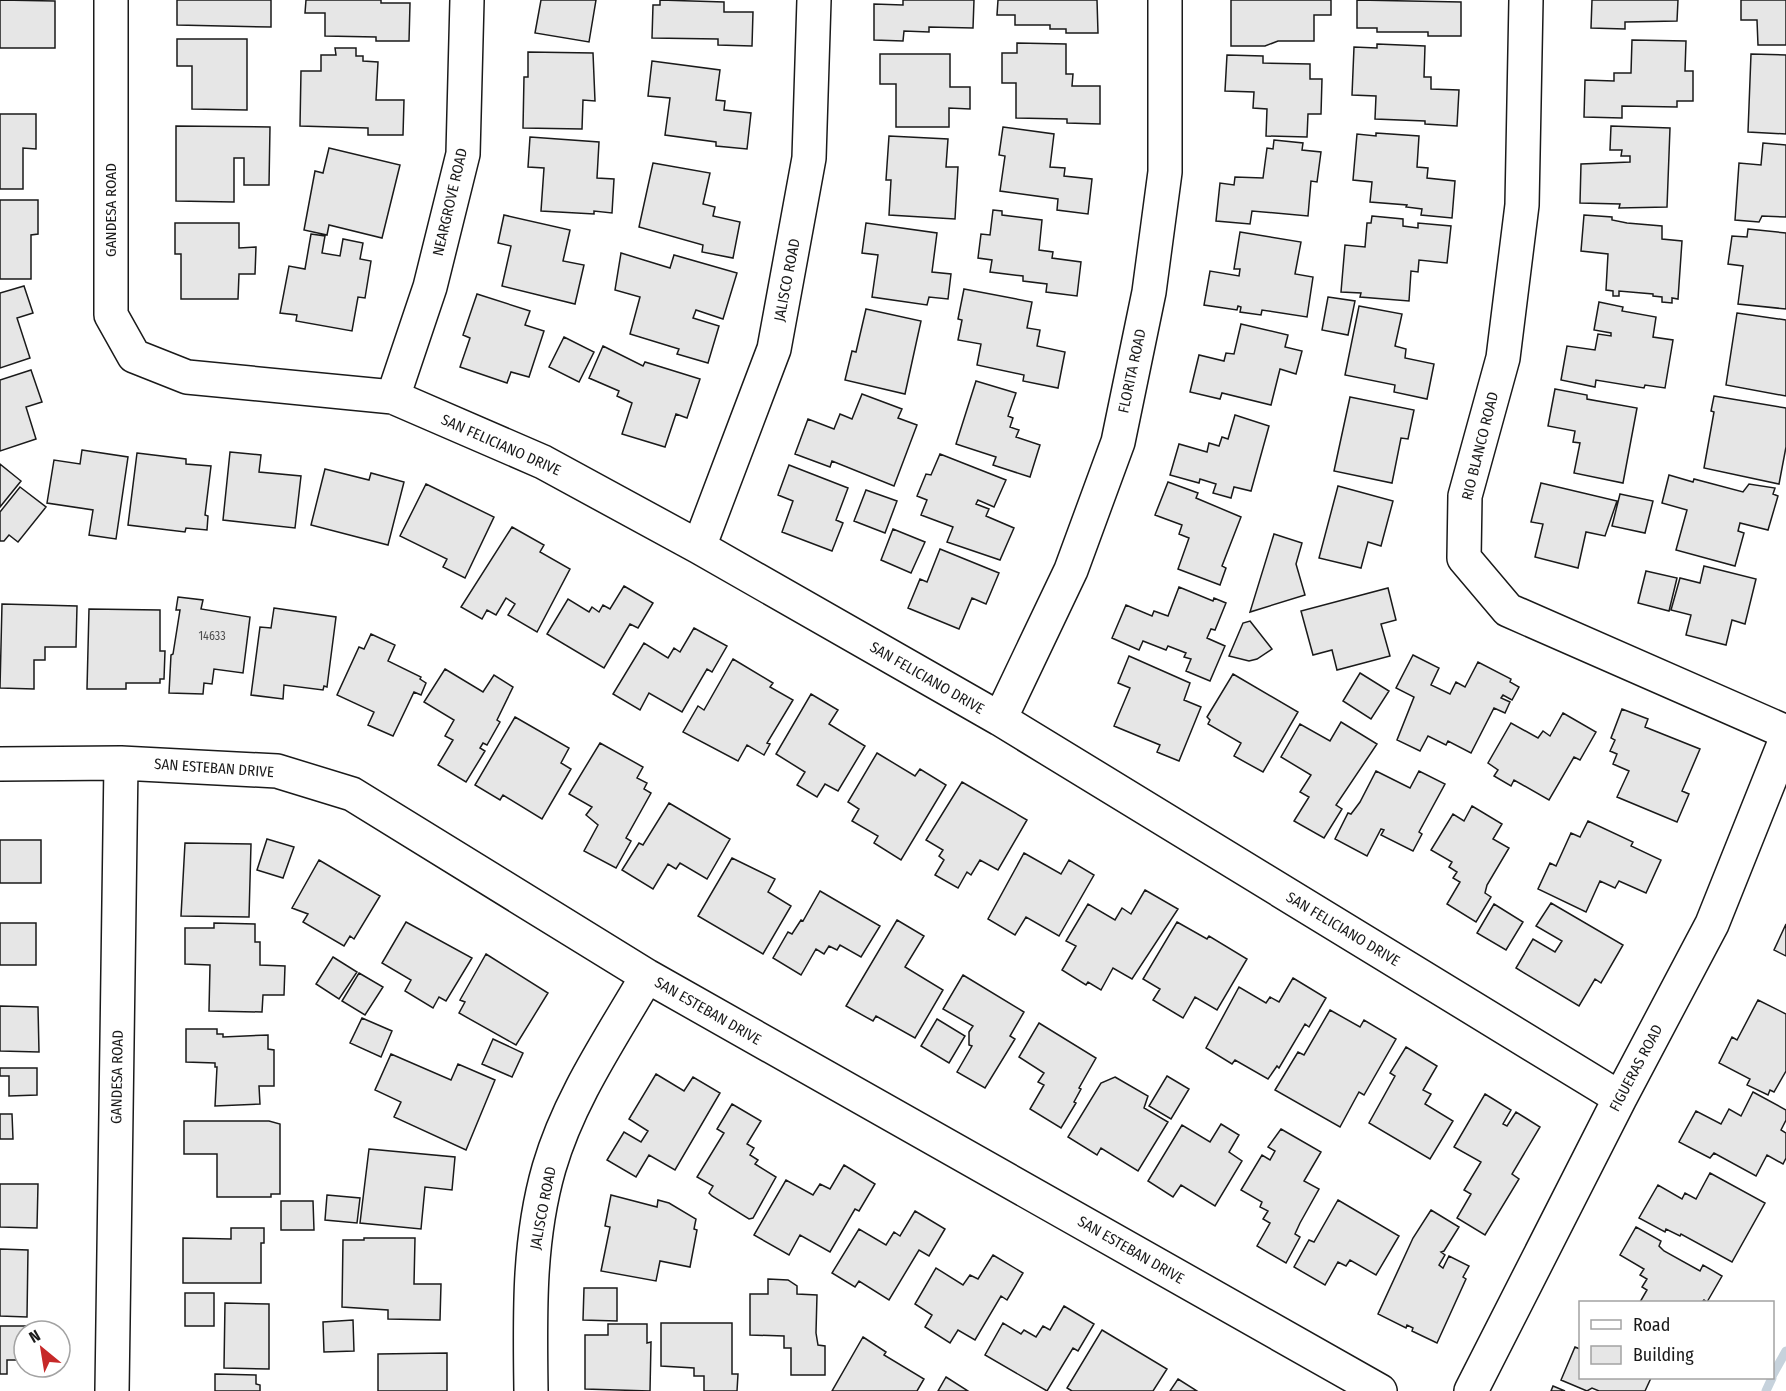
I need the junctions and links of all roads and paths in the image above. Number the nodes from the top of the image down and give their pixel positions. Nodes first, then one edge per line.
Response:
1 (111, 0) edge
2 (467, 0) edge
3 (814, 0) edge
4 (1165, 0) edge
5 (1526, 0) edge
6 (188, 376) joint
7 (393, 397) junction
8 (699, 547) junction
9 (1000, 719) junction
10 (1786, 732) edge
11 (1786, 739) edge
12 (121, 763) junction
13 (0, 764) edge
14 (647, 976) junction
15 (1620, 1098) junction
16 (112, 1391) edge
17 (531, 1391) edge
18 (1380, 1391) edge
19 (1472, 1391) edge

1 - 6 street, GANDESA ROAD
2 - 7 street, NEARGROVE ROAD
3 - 8 street, JALISCO ROAD
4 - 9 street, FLORITA ROAD
5 - 10 street, RIO BLANCO ROAD
6 - 7 street, SAN FELICIANO DRIVE
7 - 8 street, SAN FELICIANO DRIVE
8 - 9 street, SAN FELICIANO DRIVE
9 - 15 street, SAN FELICIANO DRIVE
11 - 15 street, FIGUERAS ROAD
12 - 13 street, SAN ESTEBAN DRIVE
12 - 14 street, SAN ESTEBAN DRIVE
12 - 16 street, GANDESA ROAD
14 - 17 street, JALISCO ROAD
14 - 18 street, SAN ESTEBAN DRIVE
15 - 19 street, FIGUERAS ROAD

